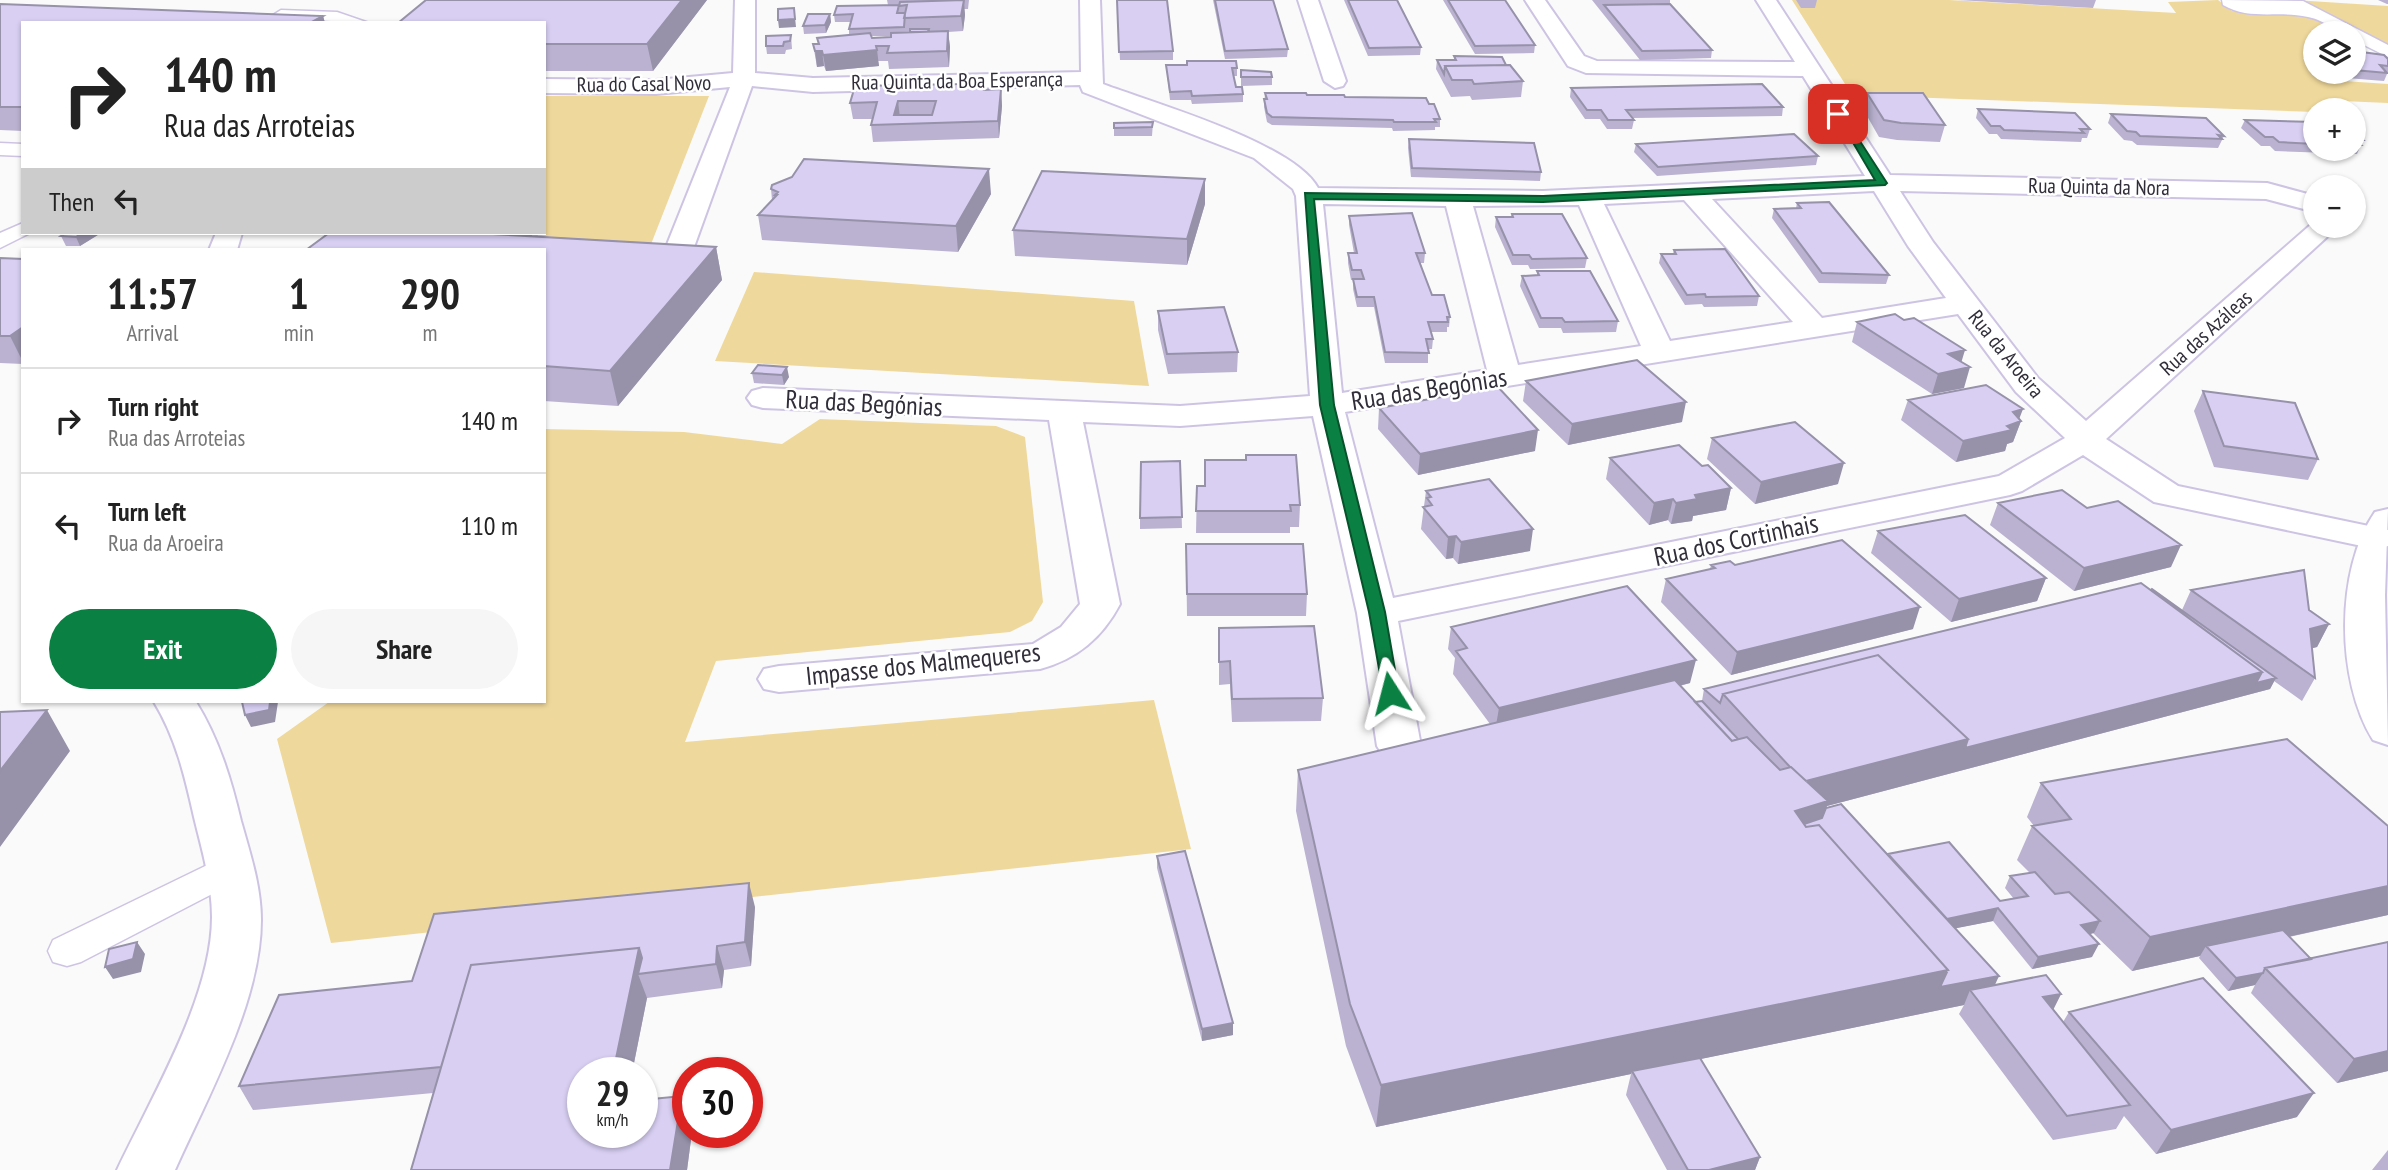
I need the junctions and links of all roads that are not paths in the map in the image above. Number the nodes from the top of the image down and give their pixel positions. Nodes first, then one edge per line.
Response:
1 (746, 0) edge
2 (1090, 0) edge
3 (1308, 0) edge
4 (1535, 0) edge
5 (1766, 0) edge
6 (2313, 12) dead end
7 (264, 14) edge
8 (353, 21) edge
9 (2329, 21) edge
10 (2366, 41) edge
11 (2388, 52) edge
12 (1809, 69) junction
13 (1092, 78) junction
14 (744, 79) junction
15 (1335, 81) dead end
16 (546, 86) edge
17 (0, 149) edge
18 (21, 150) edge
19 (1882, 183) junction
20 (1690, 192) junction
21 (1309, 196) junction
22 (1457, 197) junction
23 (1588, 197) junction
24 (2303, 201) edge
25 (21, 230) edge
26 (2312, 238) edge
27 (0, 242) edge
28 (680, 247) edge
29 (1965, 304) junction
30 (1815, 328) junction
31 (1659, 352) junction
32 (1505, 377) junction
33 (762, 398) dead end
34 (1327, 405) junction
35 (1064, 411) junction
36 (2085, 440) junction
37 (2382, 529) edge
38 (1377, 612) junction
39 (779, 679) dead end
40 (176, 703) edge
41 (2388, 730) edge
42 (1398, 746) edge
43 (230, 868) junction
44 (67, 951) dead end
45 (146, 1170) edge

1 - 14 street
2 - 13 street, Rua Quinta da Boa Esperança
3 - 15 street
4 - 12 street
5 - 12 street, Rua da Aroeira
6 - 9 lane
7 - 8 lane
10 - 11 lane
12 - 19 street, Rua da Aroeira
13 - 14 street, Rua Quinta da Boa Esperança
13 - 21 street
14 - 16 street, Rua do Casal Novo
14 - 28 street
17 - 18 lane
19 - 20 street, Rua Quinta da Nora
19 - 24 street, Rua Quinta da Nora
19 - 29 street, Rua da Aroeira
20 - 23 street, Rua Quinta da Nora
20 - 30 street
21 - 22 street, Rua Quinta da Nora
21 - 34 street
22 - 23 street, Rua Quinta da Nora
22 - 32 street
23 - 31 street
25 - 27 lane
26 - 36 street, Rua das Azáleas
29 - 30 street, Rua das Begónias
29 - 36 street, Rua da Aroeira
30 - 31 street, Rua das Begónias
31 - 32 street, Rua das Begónias
32 - 34 street, Rua das Begónias
33 - 35 street, Rua das Begónias
34 - 35 street, Rua das Begónias
34 - 38 street
35 - 39 street, Impasse dos Malmequeres
36 - 37 street, Rua da Aroeira
36 - 38 street, Rua dos Cortinhais
37 - 41 street
38 - 42 street
40 - 43 street
43 - 44 lane
43 - 45 street

